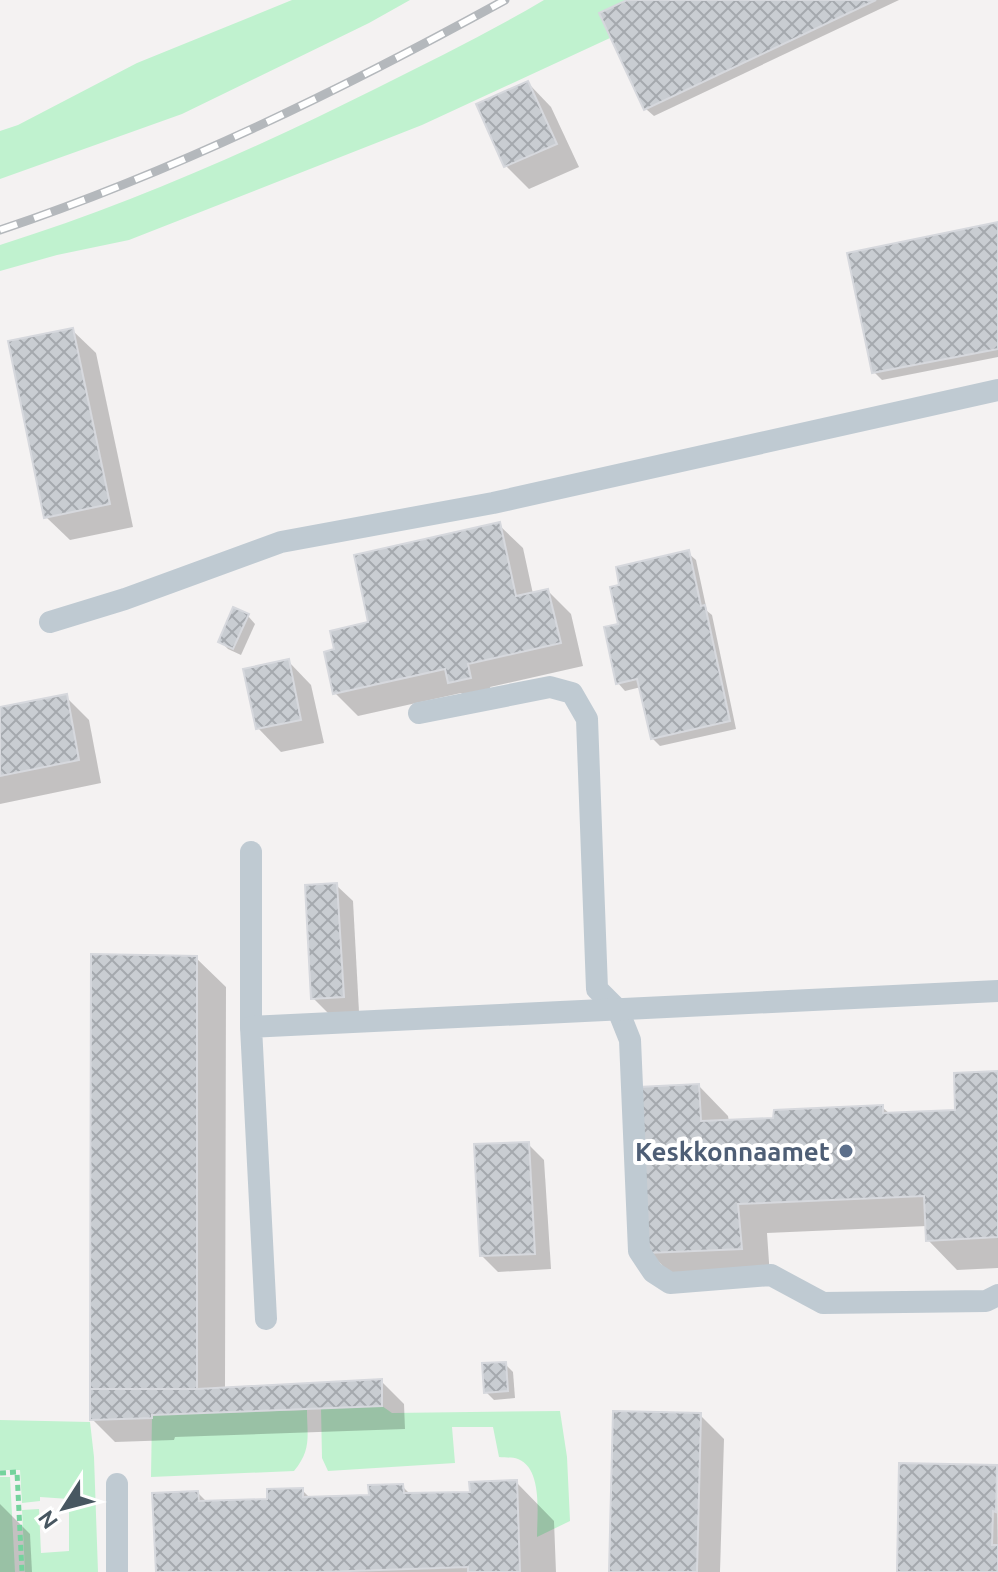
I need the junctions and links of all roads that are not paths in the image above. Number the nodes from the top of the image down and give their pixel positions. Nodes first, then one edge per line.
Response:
1 (998, 390) edge
2 (50, 622) dead end
3 (419, 713) dead end
4 (251, 852) dead end
5 (998, 991) edge
6 (618, 1010) junction
7 (251, 1027) junction
8 (998, 1295) edge
9 (266, 1319) dead end
10 (117, 1484) dead end
11 (117, 1572) edge

1 - 2 lane
3 - 6 lane
4 - 7 lane
5 - 6 lane
6 - 7 lane
6 - 8 lane
7 - 9 lane
10 - 11 lane

